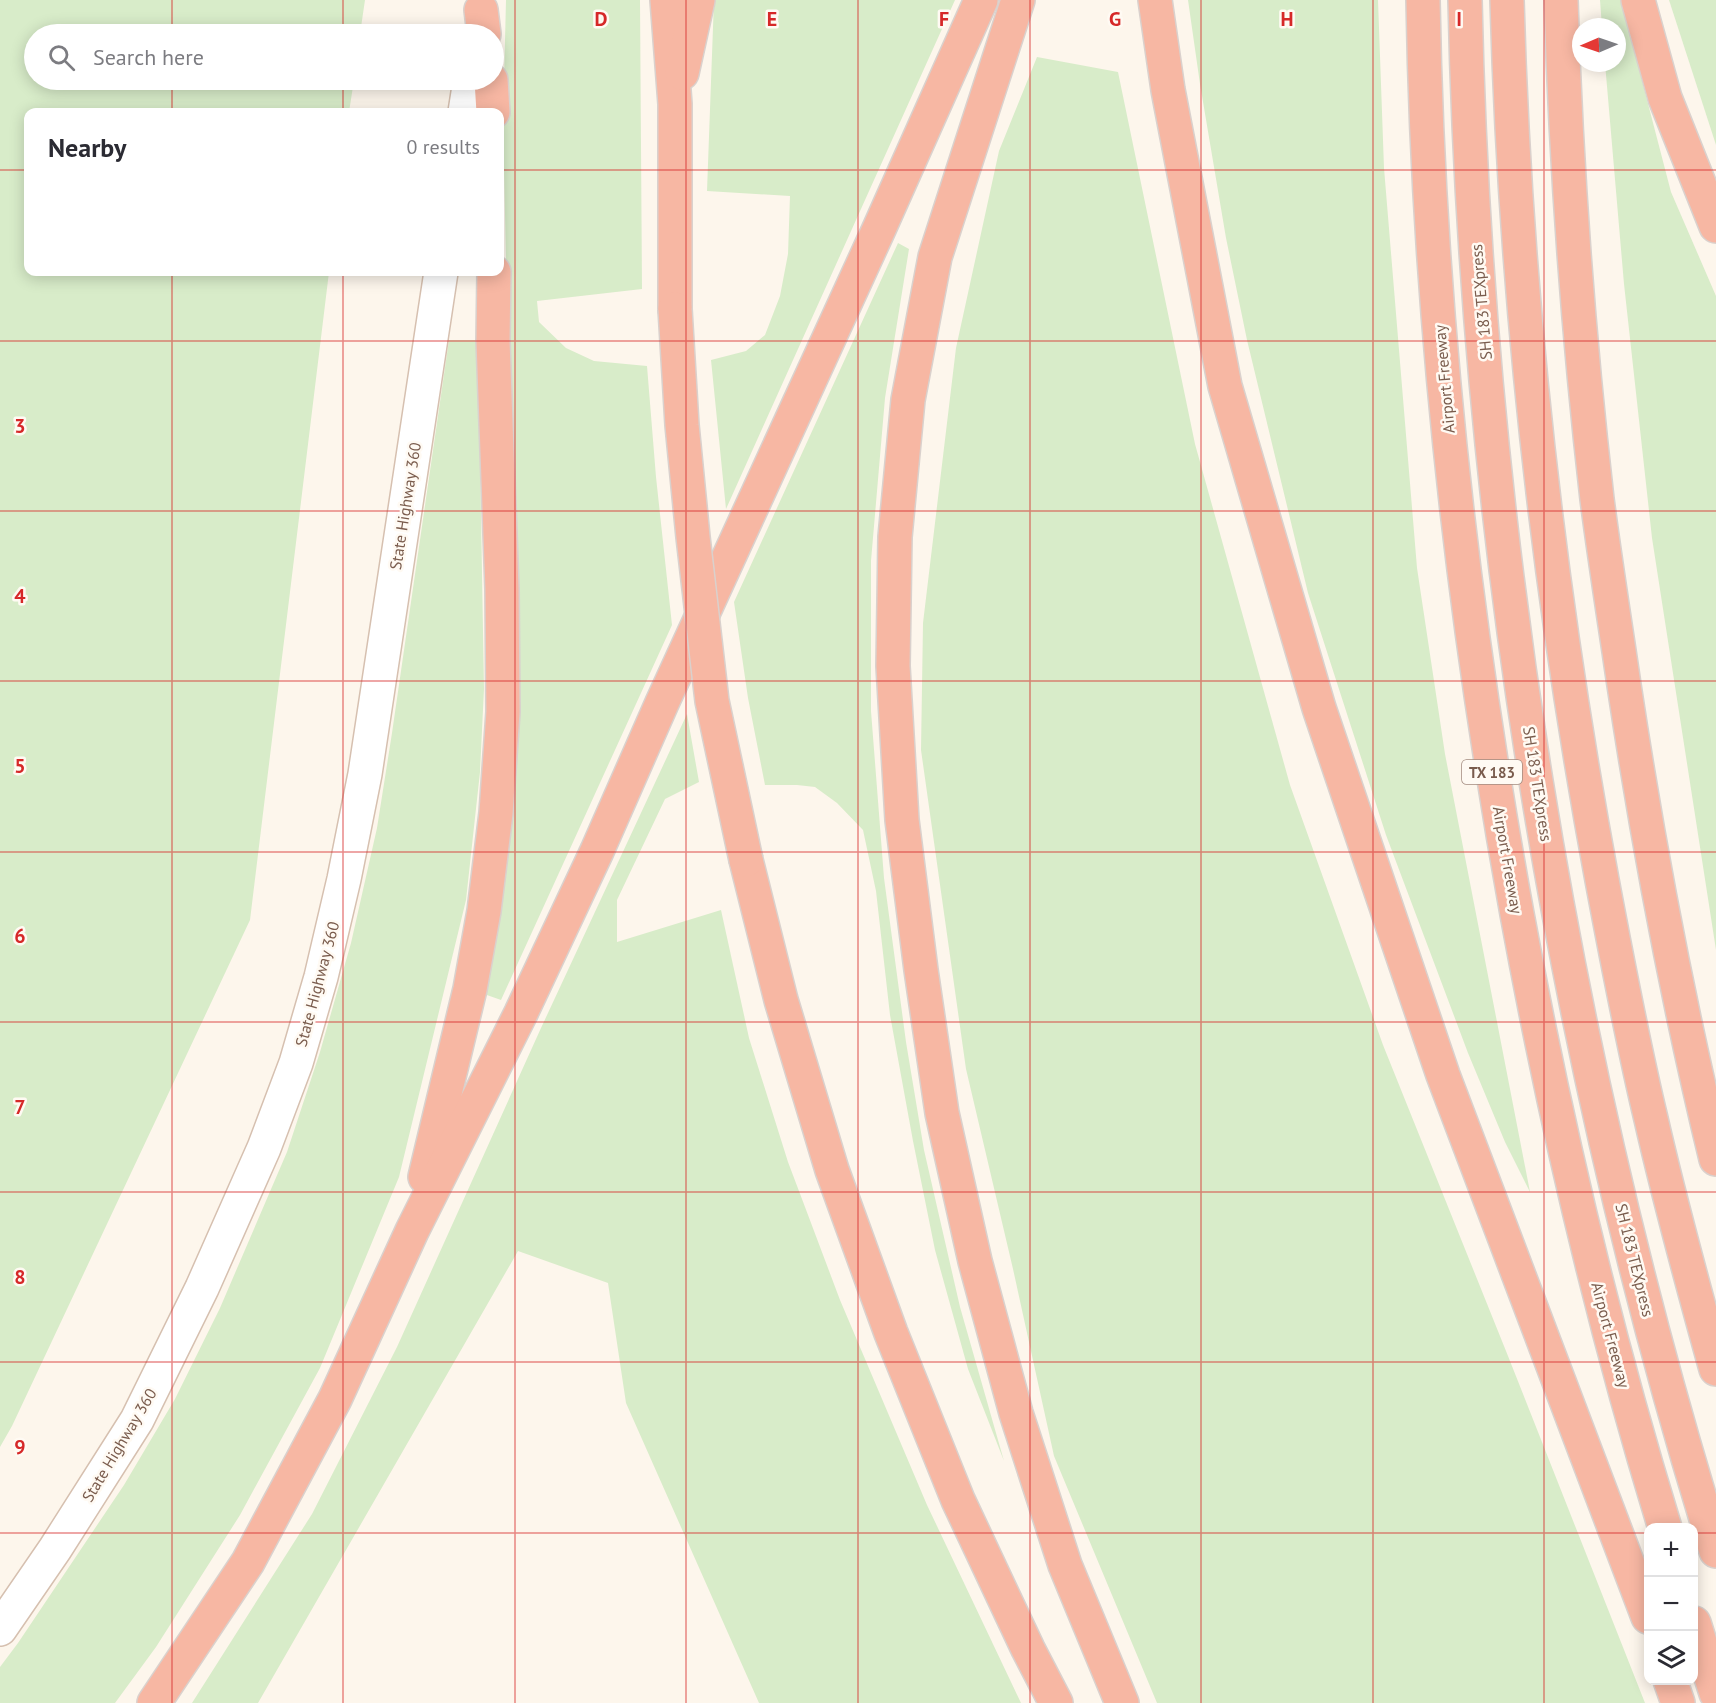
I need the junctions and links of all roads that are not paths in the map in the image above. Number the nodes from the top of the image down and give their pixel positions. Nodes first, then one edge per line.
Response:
1 (667, 0) edge
2 (698, 0) edge
3 (981, 0) edge
4 (1018, 0) edge
5 (1423, 0) edge
6 (1466, 0) edge
7 (1507, 0) edge
8 (1561, 0) edge
9 (1638, 0) edge
10 (1144, 4) edge
11 (468, 90) edge
12 (491, 90) edge
13 (675, 105) junction
14 (466, 108) edge
15 (493, 108) edge
16 (1716, 226) edge
17 (440, 276) edge
18 (494, 276) edge
19 (1716, 1159) edge
20 (412, 1231) junction
21 (1716, 1369) edge
22 (1664, 1523) edge
23 (1716, 1551) edge
24 (1644, 1606) edge
25 (0, 1629) edge
26 (1696, 1631) edge
27 (1672, 1685) edge
28 (1716, 1694) edge
29 (154, 1703) edge
30 (1056, 1703) edge
31 (1122, 1703) edge
32 (1678, 1703) edge

1 - 13 highway
2 - 13 highway
3 - 20 highway
4 - 31 highway
5 - 22 highway, Airport Freeway / TX 183
6 - 23 highway, SH 183 TEXpress
7 - 21 highway
8 - 19 highway
9 - 16 highway
10 - 24 highway
11 - 14 main road
12 - 15 highway
13 - 30 highway, bridge
17 - 25 main road, State Highway 360
18 - 20 highway
20 - 29 highway
26 - 28 highway
27 - 32 highway

